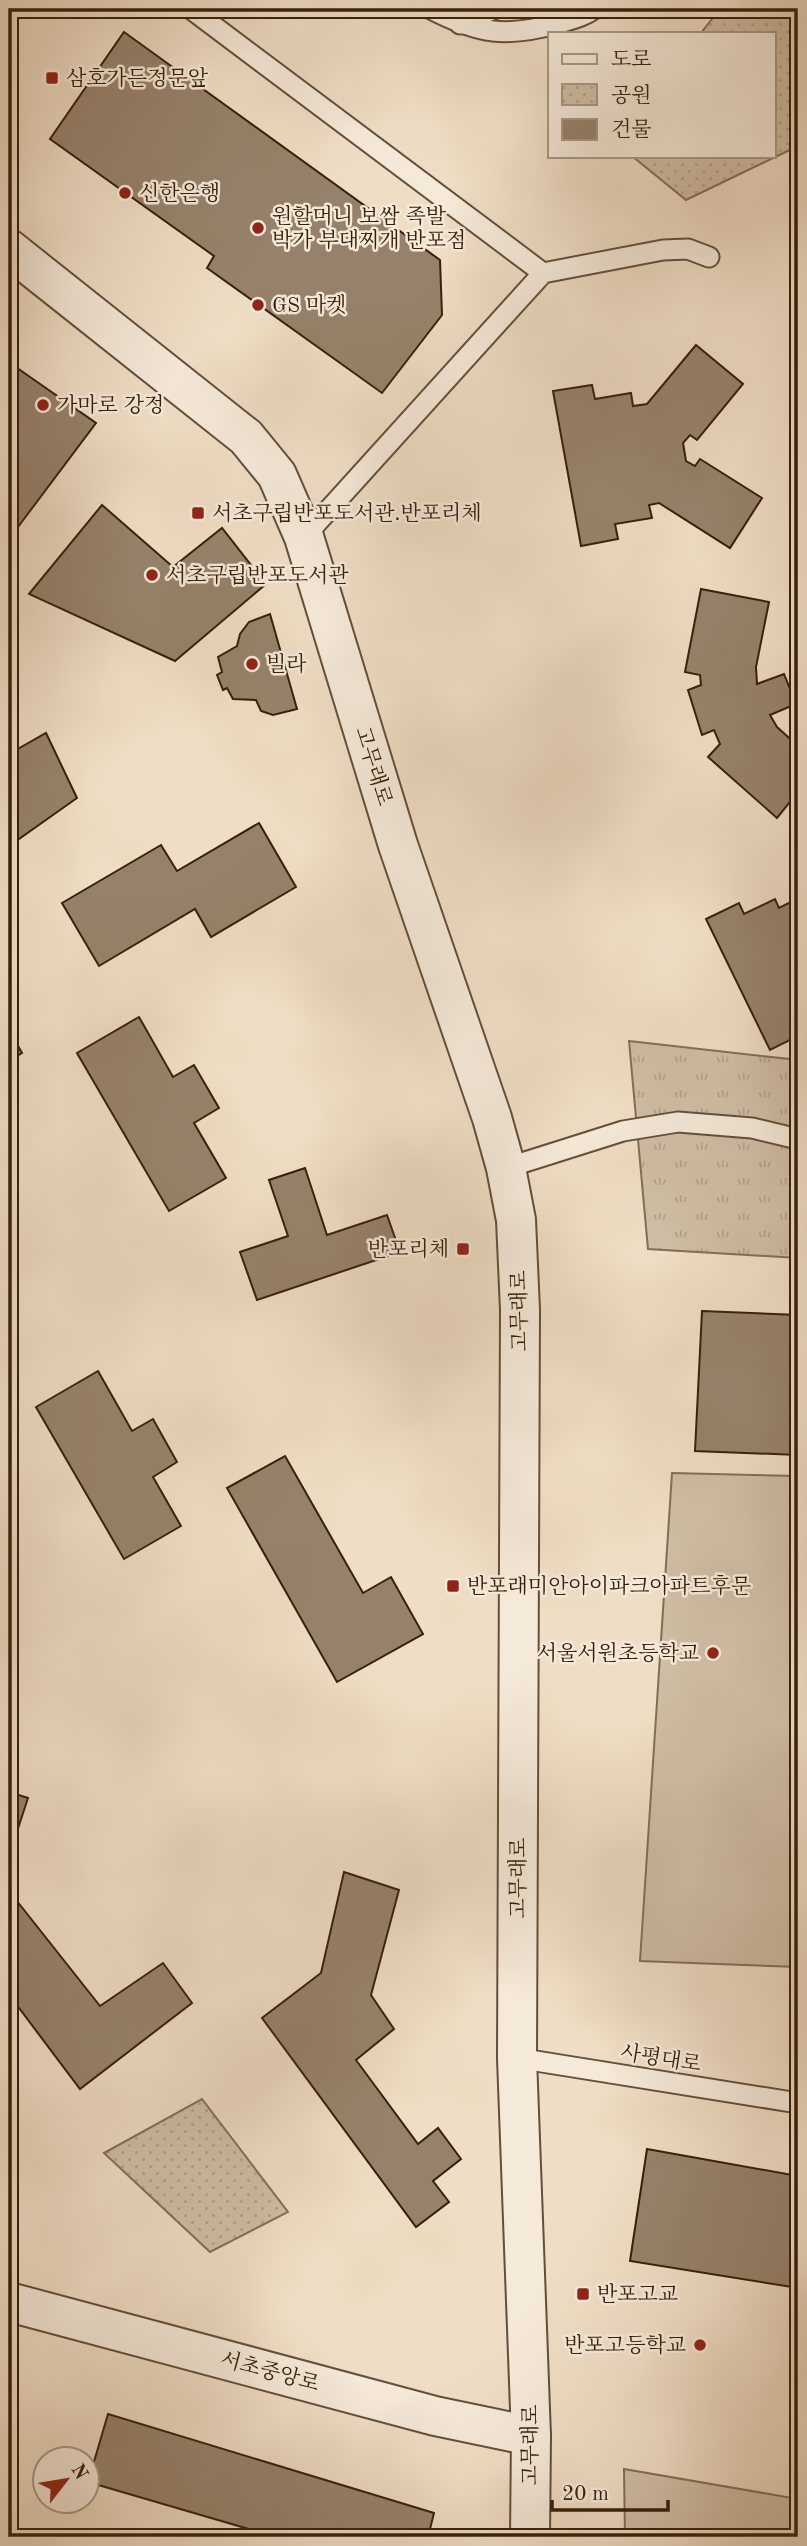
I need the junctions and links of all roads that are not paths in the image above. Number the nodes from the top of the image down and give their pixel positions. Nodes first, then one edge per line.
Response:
1 (191, 9) edge
2 (431, 9) edge
3 (494, 9) edge
4 (594, 9) edge
5 (460, 24) junction
6 (9, 249) edge
7 (709, 257) dead end
8 (543, 273) junction
9 (304, 537) junction
10 (798, 1139) edge
11 (506, 1168) junction
12 (517, 2058) junction
13 (798, 2103) edge
14 (9, 2302) edge
15 (531, 2436) junction
16 (530, 2537) edge

1 - 8 lane
2 - 5 lane
3 - 5 lane
4 - 5 lane
6 - 9 street, 고무래로
7 - 8 lane
8 - 9 lane
9 - 11 street, 고무래로
10 - 11 lane
11 - 12 street, 고무래로
12 - 13 lane, 사평대로
12 - 15 street, 고무래로
14 - 15 street, 서초중앙로
15 - 16 street, 고무래로

